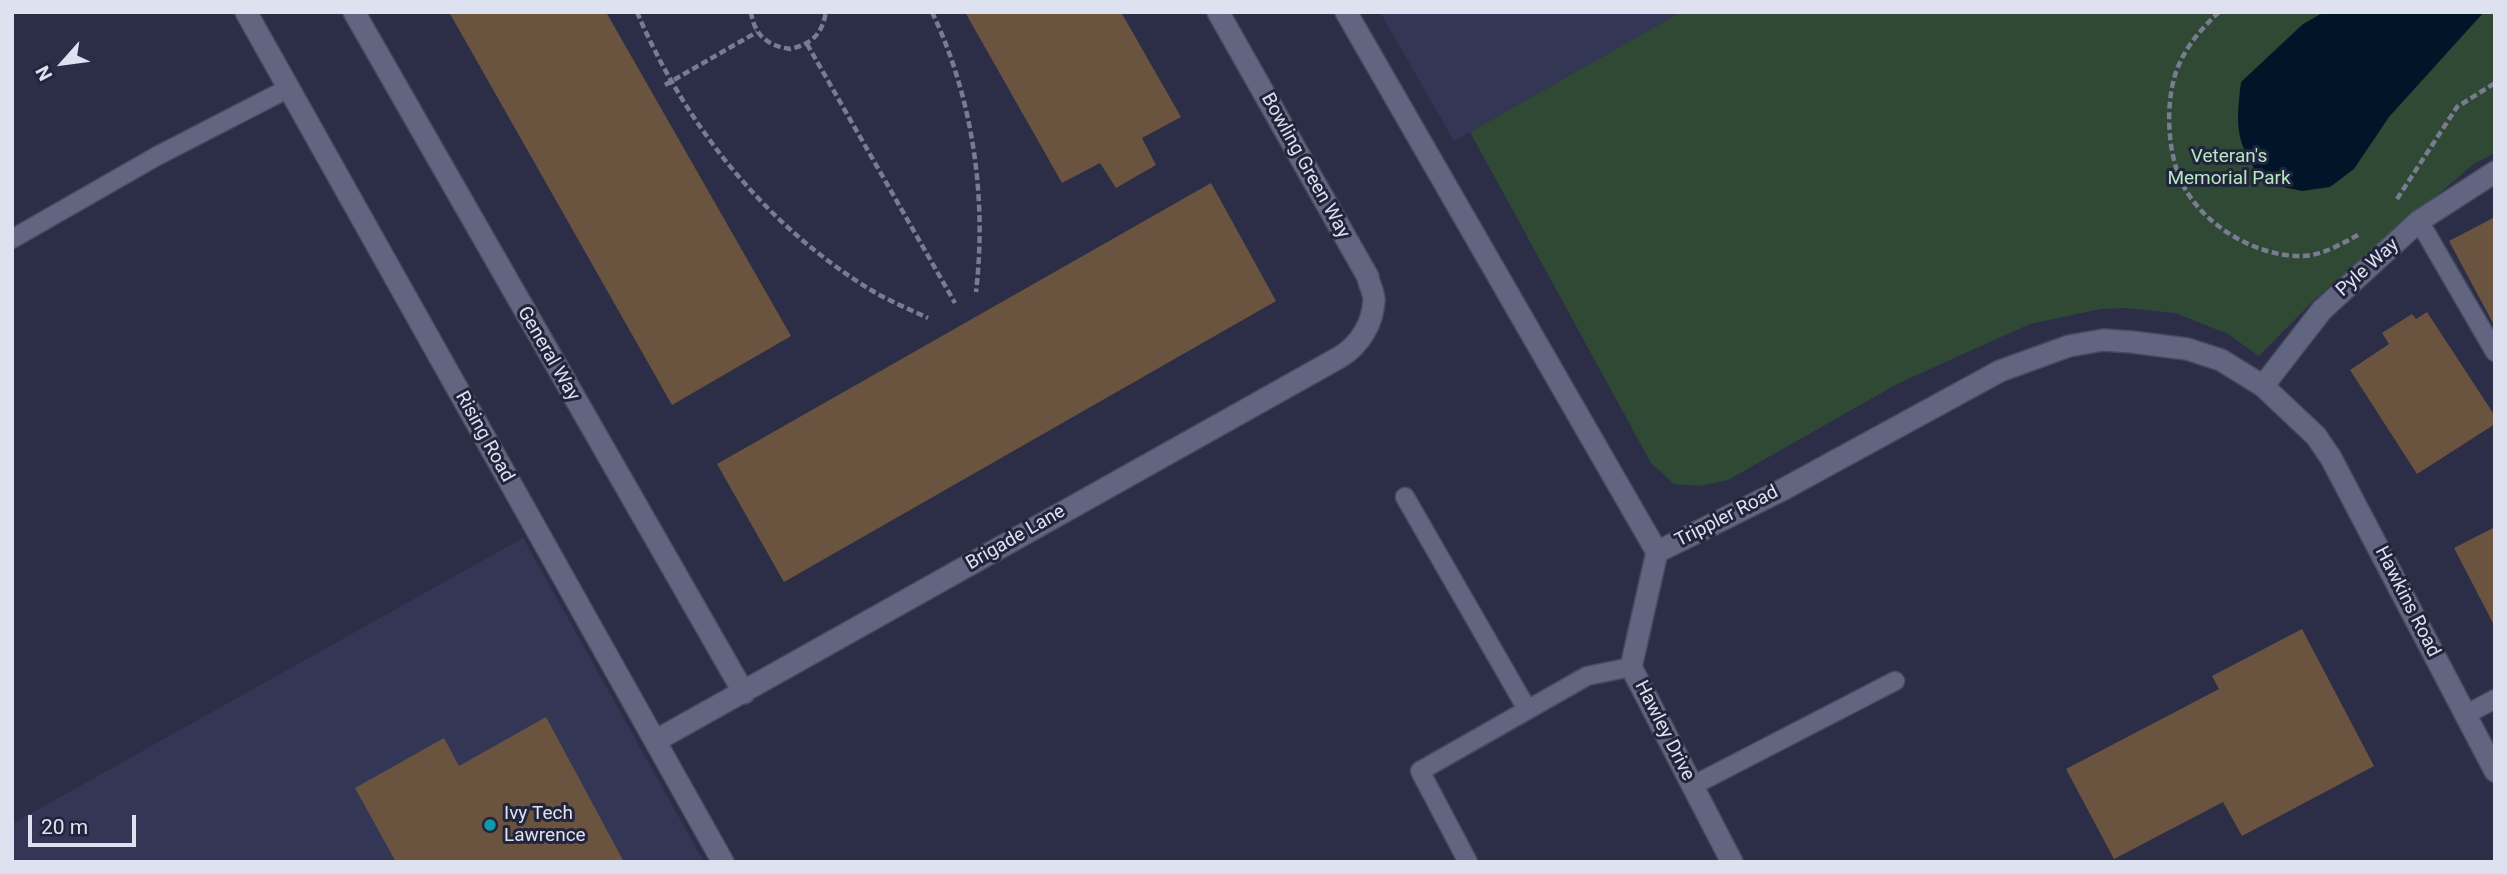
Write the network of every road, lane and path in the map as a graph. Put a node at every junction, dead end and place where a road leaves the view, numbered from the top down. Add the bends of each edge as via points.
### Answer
1 (246, 12) edge
2 (354, 12) edge
3 (637, 12) edge
4 (751, 12) edge
5 (826, 12) edge
6 (932, 12) edge
7 (1218, 12) edge
8 (1346, 12) edge
9 (2219, 12) edge
10 (757, 32) junction
11 (807, 44) junction
12 (672, 81) junction
13 (2495, 83) edge
14 (664, 85) dead end
15 (289, 88) junction
16 (2495, 172) edge
17 (2392, 207) dead end
18 (2419, 221) junction
19 (2362, 233) dead end
20 (12, 239) edge
21 (976, 292) dead end
22 (955, 303) dead end
23 (928, 318) dead end
24 (1368, 324) joint
25 (2495, 352) edge
26 (2263, 386) junction
27 (2316, 436) joint
28 (1405, 497) dead end
29 (1657, 552) junction
30 (1631, 667) junction
31 (1895, 681) dead end
32 (744, 693) junction
33 (2495, 699) edge
34 (1527, 709) junction
35 (2465, 715) junction
36 (655, 741) junction
37 (2495, 771) edge
38 (1692, 786) junction
39 (723, 862) edge
40 (1468, 862) edge
41 (1732, 862) edge

1 - 15 street, Rising Road
2 - 32 street, General Way
3 - 12 path
4 - 10 path
5 - 11 path via 821,30
6 - 21 path via 960,84 974,159 979,202
7 - 24 street, Bowling Green Way via 1368,277 1374,299
8 - 29 street, Trippler Road
9 - 19 path via 2194,36 2176,73 2169,117 2173,153 2184,187 2214,224 2271,251 2304,256
10 - 11 path via 778,48
10 - 12 path
11 - 22 path
12 - 14 path
12 - 23 path via 745,185 780,220 873,292
13 - 17 path via 2457,107
15 - 20 lane
15 - 36 street, Rising Road
16 - 18 street, Pyle Way
18 - 25 lane
18 - 26 street, Pyle Way via 2322,310
24 - 32 street, Brigade Lane via 1355,346 1340,357
26 - 27 street, Trippler Road
26 - 29 street, Trippler Road via 2221,360 2187,349 2103,340 2069,346 2000,371 1782,490
27 - 35 street, Hawkins Road via 2347,485
28 - 34 lane
29 - 30 street, Hawley Drive
30 - 34 lane via 1587,676
30 - 38 street, Hawley Drive
31 - 38 lane
32 - 36 street, Brigade Lane
33 - 35 lane
34 - 40 lane via 1420,771
35 - 37 street, Hawkins Road
36 - 39 street, Rising Road
38 - 41 street, Hawley Drive

